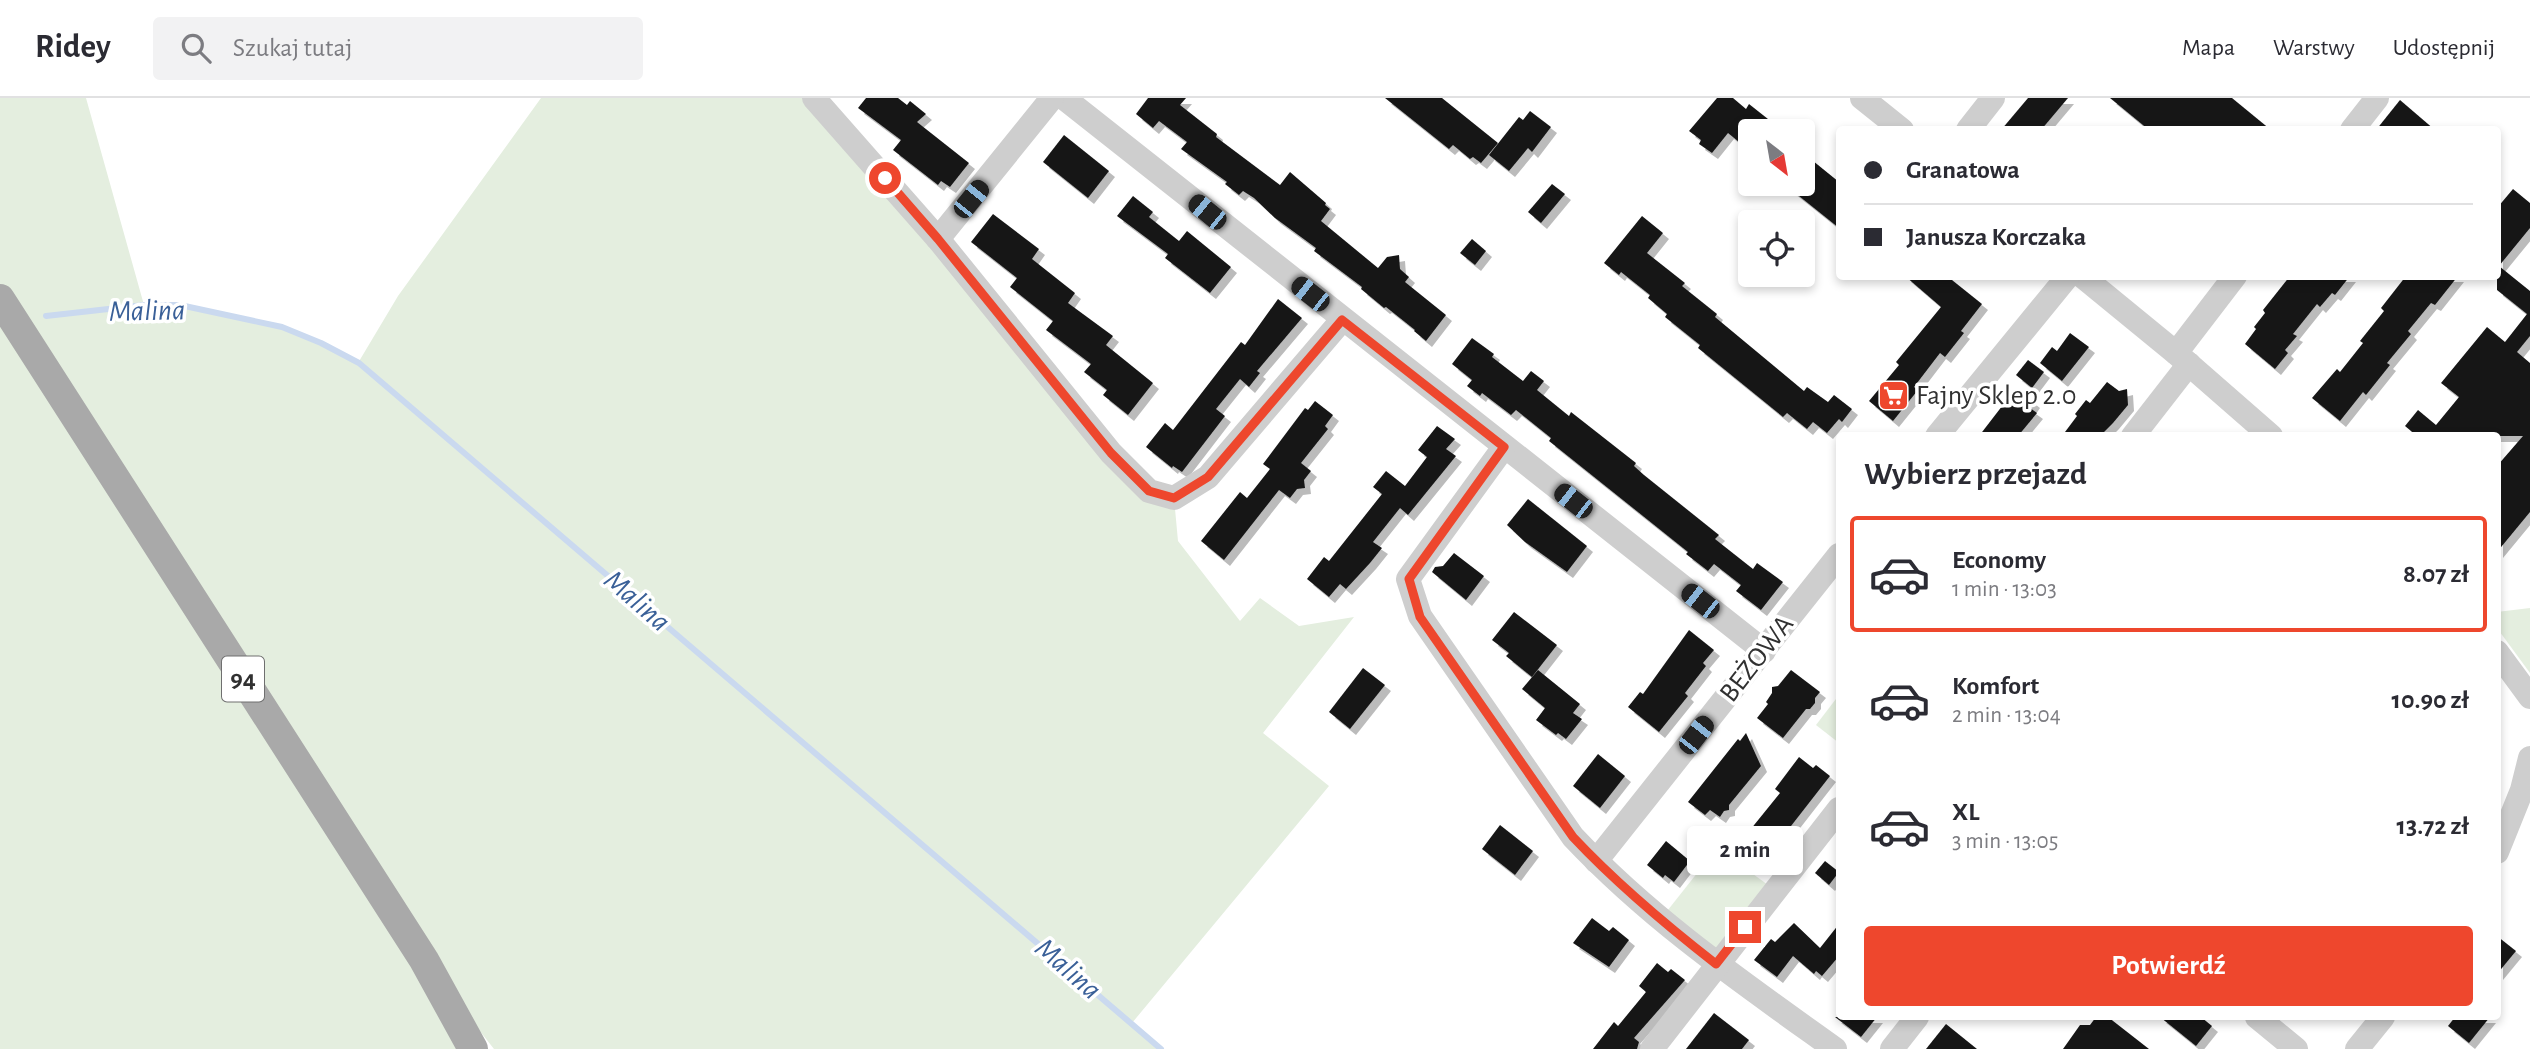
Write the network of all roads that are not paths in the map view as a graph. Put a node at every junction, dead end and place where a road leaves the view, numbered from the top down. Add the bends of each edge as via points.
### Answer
1 (814, 98) edge
2 (1052, 98) edge
3 (1064, 98) edge
4 (1862, 98) edge
5 (1993, 98) edge
6 (2377, 98) edge
7 (1897, 126) edge
8 (1971, 126) edge
9 (2355, 126) edge
10 (938, 239) junction
11 (2065, 280) edge
12 (2087, 280) edge
13 (2232, 280) edge
14 (0, 299) edge
15 (1342, 320) junction
16 (2183, 358) junction
17 (1940, 432) edge
18 (2136, 432) edge
19 (2267, 432) edge
20 (1504, 447) junction
21 (1836, 559) edge
22 (1764, 651) junction
23 (2501, 658) edge
24 (2530, 698) edge
25 (2530, 758) edge
26 (1836, 813) edge
27 (2501, 842) edge
28 (1596, 861) junction
29 (424, 960) junction
30 (1716, 964) junction
31 (1915, 1020) edge
32 (2261, 1020) edge
33 (2381, 1020) edge
34 (473, 1049) edge
35 (494, 1049) edge
36 (1652, 1049) edge
37 (1835, 1049) edge
38 (1892, 1049) edge
39 (2296, 1049) edge
40 (2357, 1049) edge

1 - 10 street
2 - 10 street
3 - 15 street
4 - 7 street
5 - 8 street
6 - 9 street
10 - 15 street via 1111,453 1149,491 1174,498 1208,477
11 - 17 street
12 - 16 street
13 - 16 street
14 - 29 main road, 94
15 - 20 street
16 - 18 street
16 - 19 street
20 - 22 street
20 - 28 street via 1409,579 1420,617 1573,837
21 - 22 street, BEŻOWA
22 - 28 street, BEŻOWA
23 - 24 street
25 - 27 street
26 - 30 street
28 - 30 street
29 - 34 main road, 94
29 - 35 main road, 94
30 - 36 street
30 - 37 street
31 - 38 street
32 - 39 street
33 - 40 street

